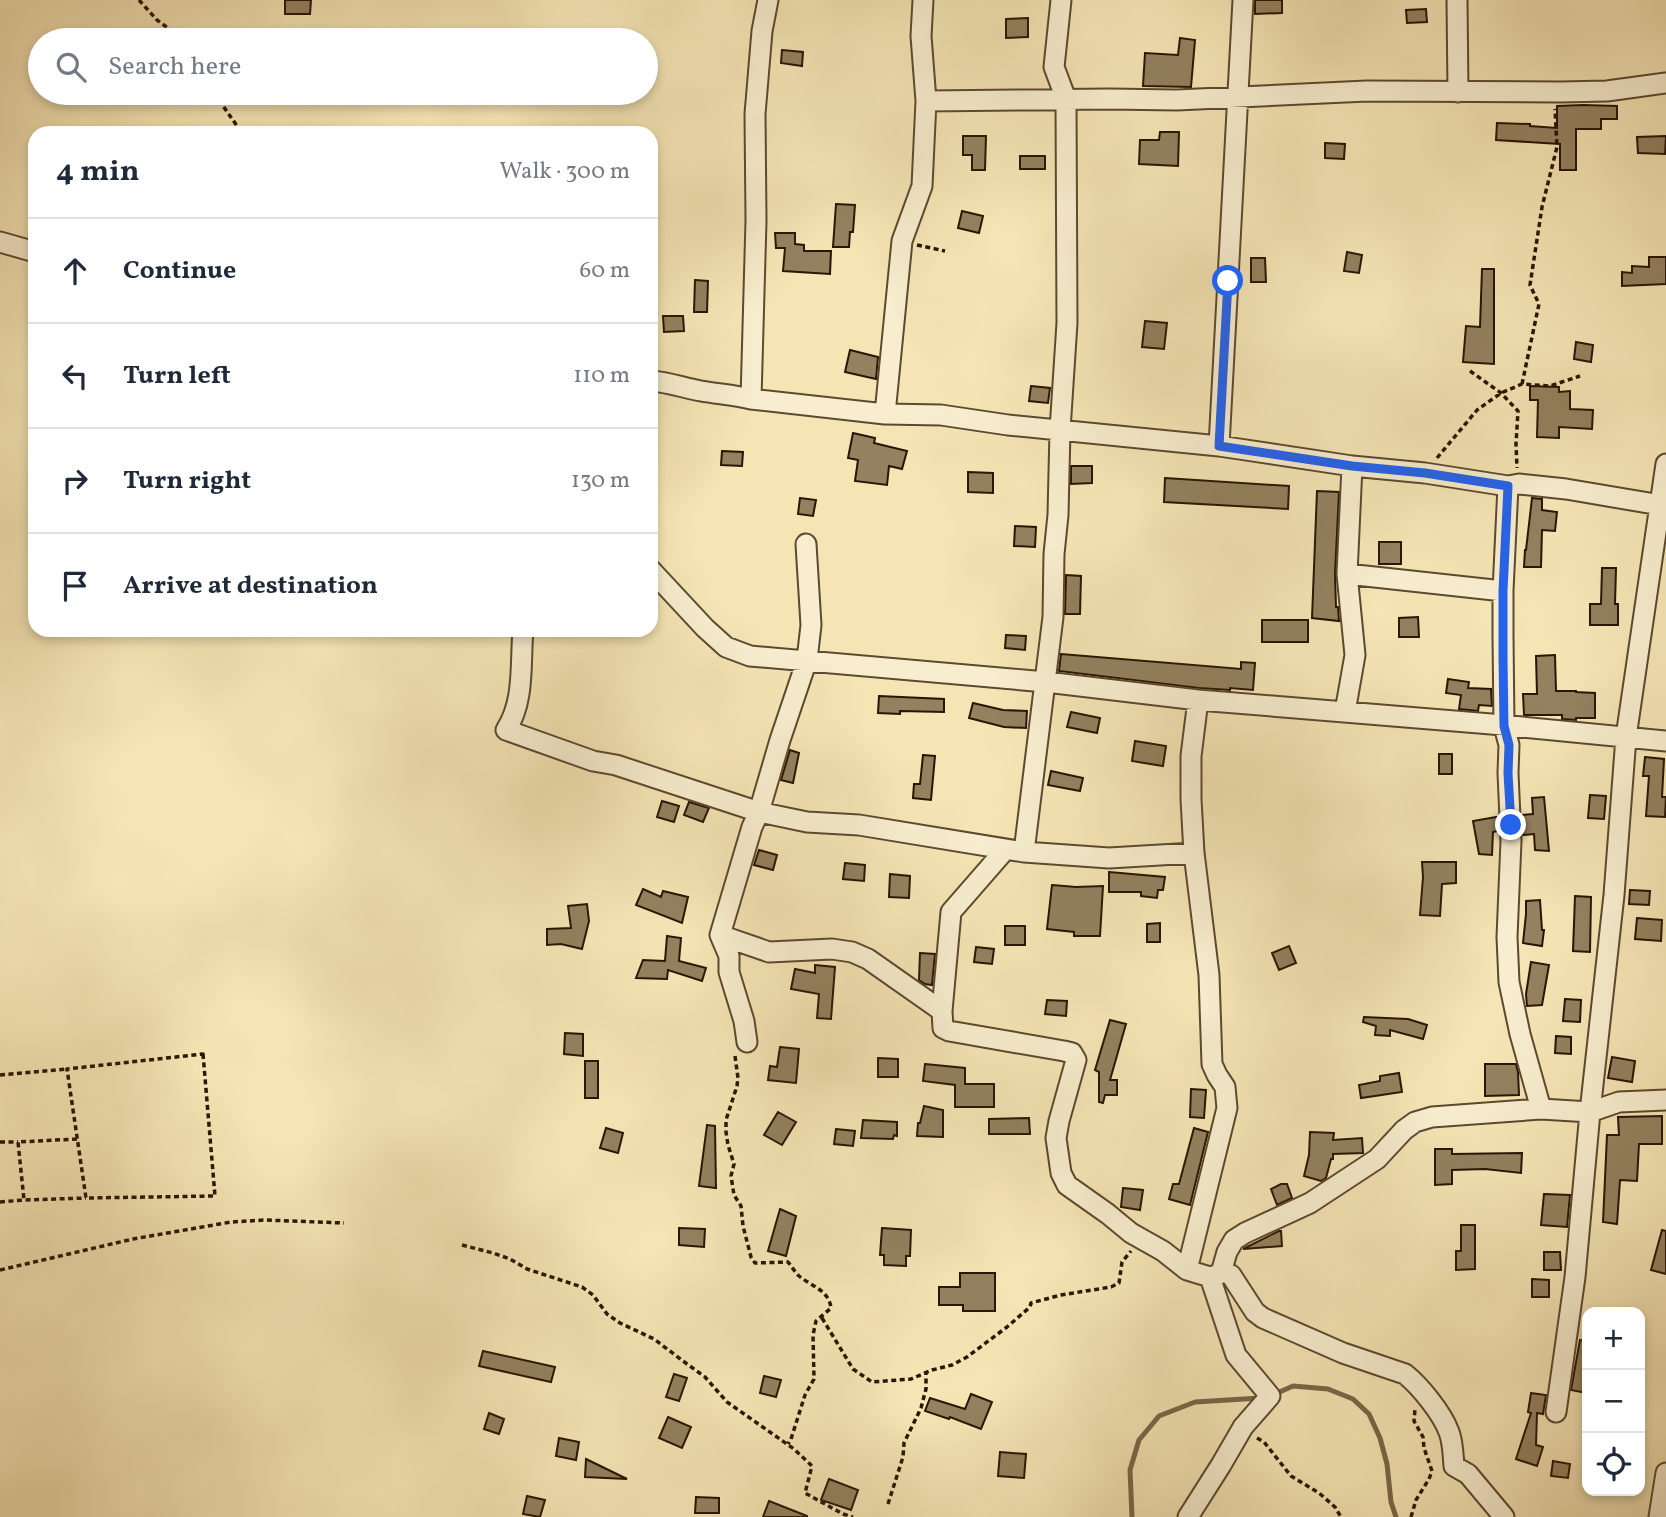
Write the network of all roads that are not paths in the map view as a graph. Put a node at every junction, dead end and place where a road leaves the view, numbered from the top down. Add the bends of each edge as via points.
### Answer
1 (768, 0) edge
2 (923, 0) edge
3 (1061, 0) edge
4 (1243, 0) edge
5 (1457, 0) edge
6 (1666, 83) edge
7 (1458, 92) junction
8 (1238, 98) junction
9 (1066, 99) junction
10 (926, 101) junction
11 (0, 242) edge
12 (28, 250) edge
13 (658, 382) edge
14 (751, 399) junction
15 (885, 414) junction
16 (1060, 430) junction
17 (1219, 446) junction
18 (1666, 464) edge
19 (1352, 466) junction
20 (1514, 485) junction
21 (1663, 505) edge
22 (806, 544) dead end
23 (1347, 574) junction
24 (658, 578) edge
25 (1503, 591) junction
26 (523, 637) edge
27 (807, 660) junction
28 (1046, 681) junction
29 (1198, 700) junction
30 (1345, 712) junction
31 (1504, 726) junction
32 (1626, 737) junction
33 (1666, 741) edge
34 (759, 812) junction
35 (1014, 851) junction
36 (1194, 853) junction
37 (720, 934) junction
38 (943, 1011) junction
39 (747, 1042) road end
40 (1666, 1100) edge
41 (1541, 1109) junction
42 (1590, 1112) junction
43 (1187, 1270) junction
44 (1216, 1275) junction
45 (1556, 1412) dead end
46 (1666, 1473) edge
47 (1188, 1517) edge
48 (1504, 1517) edge
49 (1659, 1517) edge

1 - 14 street via 755,114
2 - 10 street
3 - 9 street via 1054,67
4 - 8 street
5 - 7 street
6 - 7 street via 1606,91
7 - 8 street
8 - 9 street
8 - 17 street
9 - 10 street
9 - 16 street via 1067,323
10 - 15 street via 922,186 902,241
11 - 12 street
13 - 14 street
14 - 15 street
15 - 16 street via 941,415
16 - 17 street
16 - 28 street
17 - 19 street
18 - 21 street
19 - 20 street
19 - 23 street
20 - 21 street
20 - 25 street
21 - 32 street
22 - 27 street via 811,625
23 - 25 street
23 - 30 street via 1355,655
24 - 27 street via 726,647 750,656
25 - 31 street
26 - 34 street via 520,687 514,717 506,730
27 - 28 street
27 - 34 street
28 - 29 street
28 - 35 street
29 - 30 street
29 - 36 street via 1191,756
30 - 31 street
31 - 32 street
31 - 41 street via 1509,745 1511,841 1509,982
32 - 33 street
32 - 42 street
34 - 35 street
34 - 37 street
35 - 36 street via 1109,858
35 - 38 street via 951,912
36 - 43 street via 1209,975 1212,1064 1225,1087 1227,1108
37 - 38 street via 769,951 852,952
37 - 39 street
38 - 43 street via 943,1028 949,1031 1072,1054 1076,1060 1056,1138 1067,1185
40 - 42 street via 1619,1102
41 - 42 street
41 - 44 street via 1415,1122 1361,1171 1310,1203 1234,1240
42 - 45 street via 1575,1277
43 - 44 street
44 - 47 street via 1236,1354 1270,1396 1242,1427
44 - 48 street via 1231,1275 1263,1318 1405,1374 1425,1394 1449,1432 1454,1465 1468,1474
46 - 49 street

